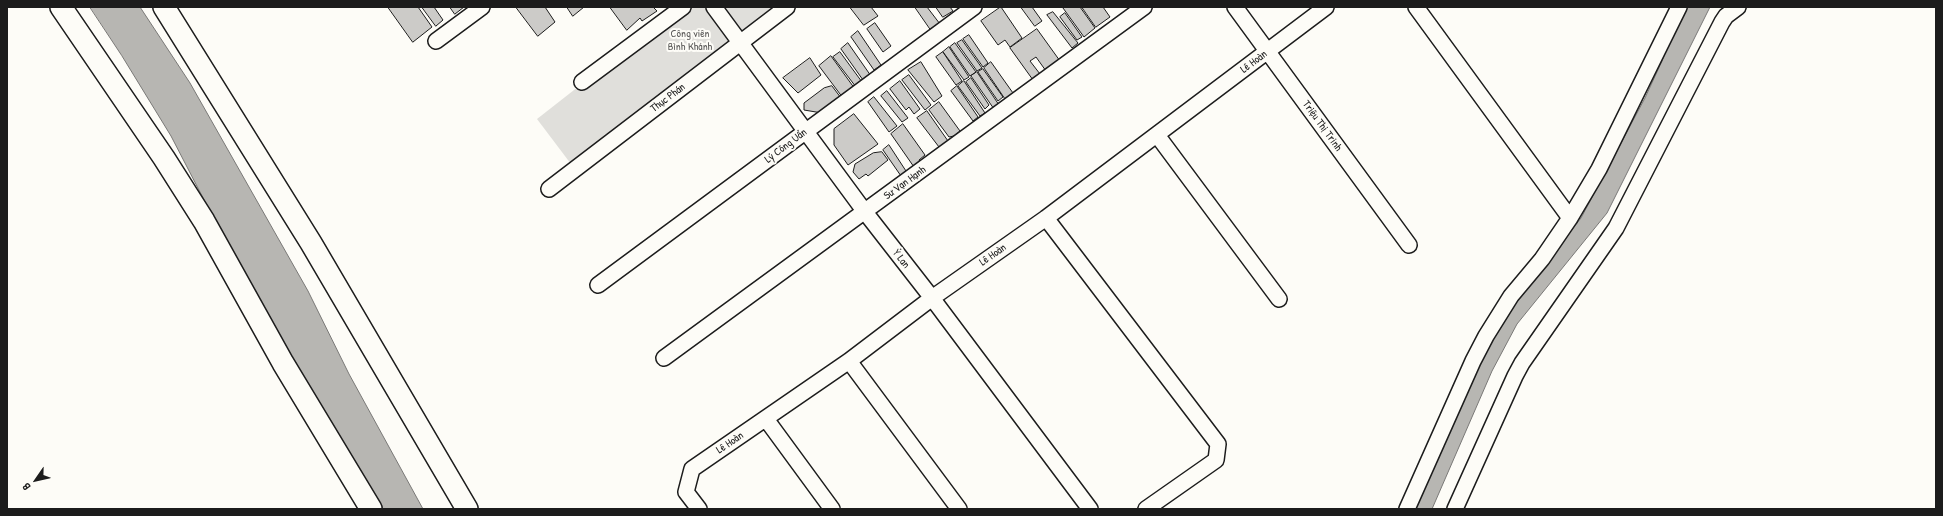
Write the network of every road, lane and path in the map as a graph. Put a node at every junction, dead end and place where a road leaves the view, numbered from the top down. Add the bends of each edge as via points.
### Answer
1 (61, 7) edge
2 (164, 7) edge
3 (482, 7) edge
4 (683, 7) edge
5 (714, 7) edge
6 (787, 7) edge
7 (974, 7) edge
8 (1144, 7) edge
9 (1235, 7) edge
10 (1326, 7) edge
11 (1416, 7) edge
12 (1679, 7) edge
13 (1738, 7) edge
14 (436, 41) dead end
15 (739, 44) junction
16 (1268, 51) junction
17 (582, 82) dead end
18 (805, 131) junction
19 (1157, 135) junction
20 (549, 189) dead end
21 (865, 212) junction
22 (1046, 218) junction
23 (1570, 218) junction
24 (1409, 245) dead end
25 (598, 285) dead end
26 (932, 298) junction
27 (1279, 299) dead end
28 (664, 358) dead end
29 (849, 361) junction
30 (766, 419) junction
31 (371, 509) edge
32 (467, 509) edge
33 (699, 509) edge
34 (832, 509) edge
35 (959, 509) edge
36 (1090, 509) edge
37 (1146, 509) edge
38 (1407, 509) edge
39 (1455, 509) edge

1 - 31 street via 200,215 283,364
2 - 32 street via 311,243
3 - 14 street
4 - 17 street
5 - 15 street, Ỷ Lan
6 - 15 street, Thục Phán
7 - 18 street, Lý Công Uẩn
8 - 21 street, Sư Vạn Hạnh
9 - 16 street, Triệu Thị Trinh
10 - 16 street, Lê Hoàn
11 - 23 street
12 - 23 street via 1599,168
13 - 39 street via 1722,22 1616,228 1522,363
15 - 18 street, Ỷ Lan
15 - 20 street, Thục Phán
16 - 19 street, Lê Hoàn
16 - 24 street, Triệu Thị Trinh
18 - 21 street, Ỷ Lan
18 - 25 street, Lý Công Uẩn
19 - 22 street, Lê Hoàn
19 - 27 street
21 - 26 street, Ỷ Lan
21 - 28 street, Sư Vạn Hạnh
22 - 26 street, Lê Hoàn
22 - 37 street via 1218,444 1216,460
23 - 38 street via 1542,259 1511,296 1486,336
26 - 29 street, Lê Hoàn
26 - 36 street, Ỷ Lan
29 - 30 street, Lê Hoàn
29 - 35 street
30 - 33 street, Lê Hoàn via 692,469 686,492
30 - 34 street

